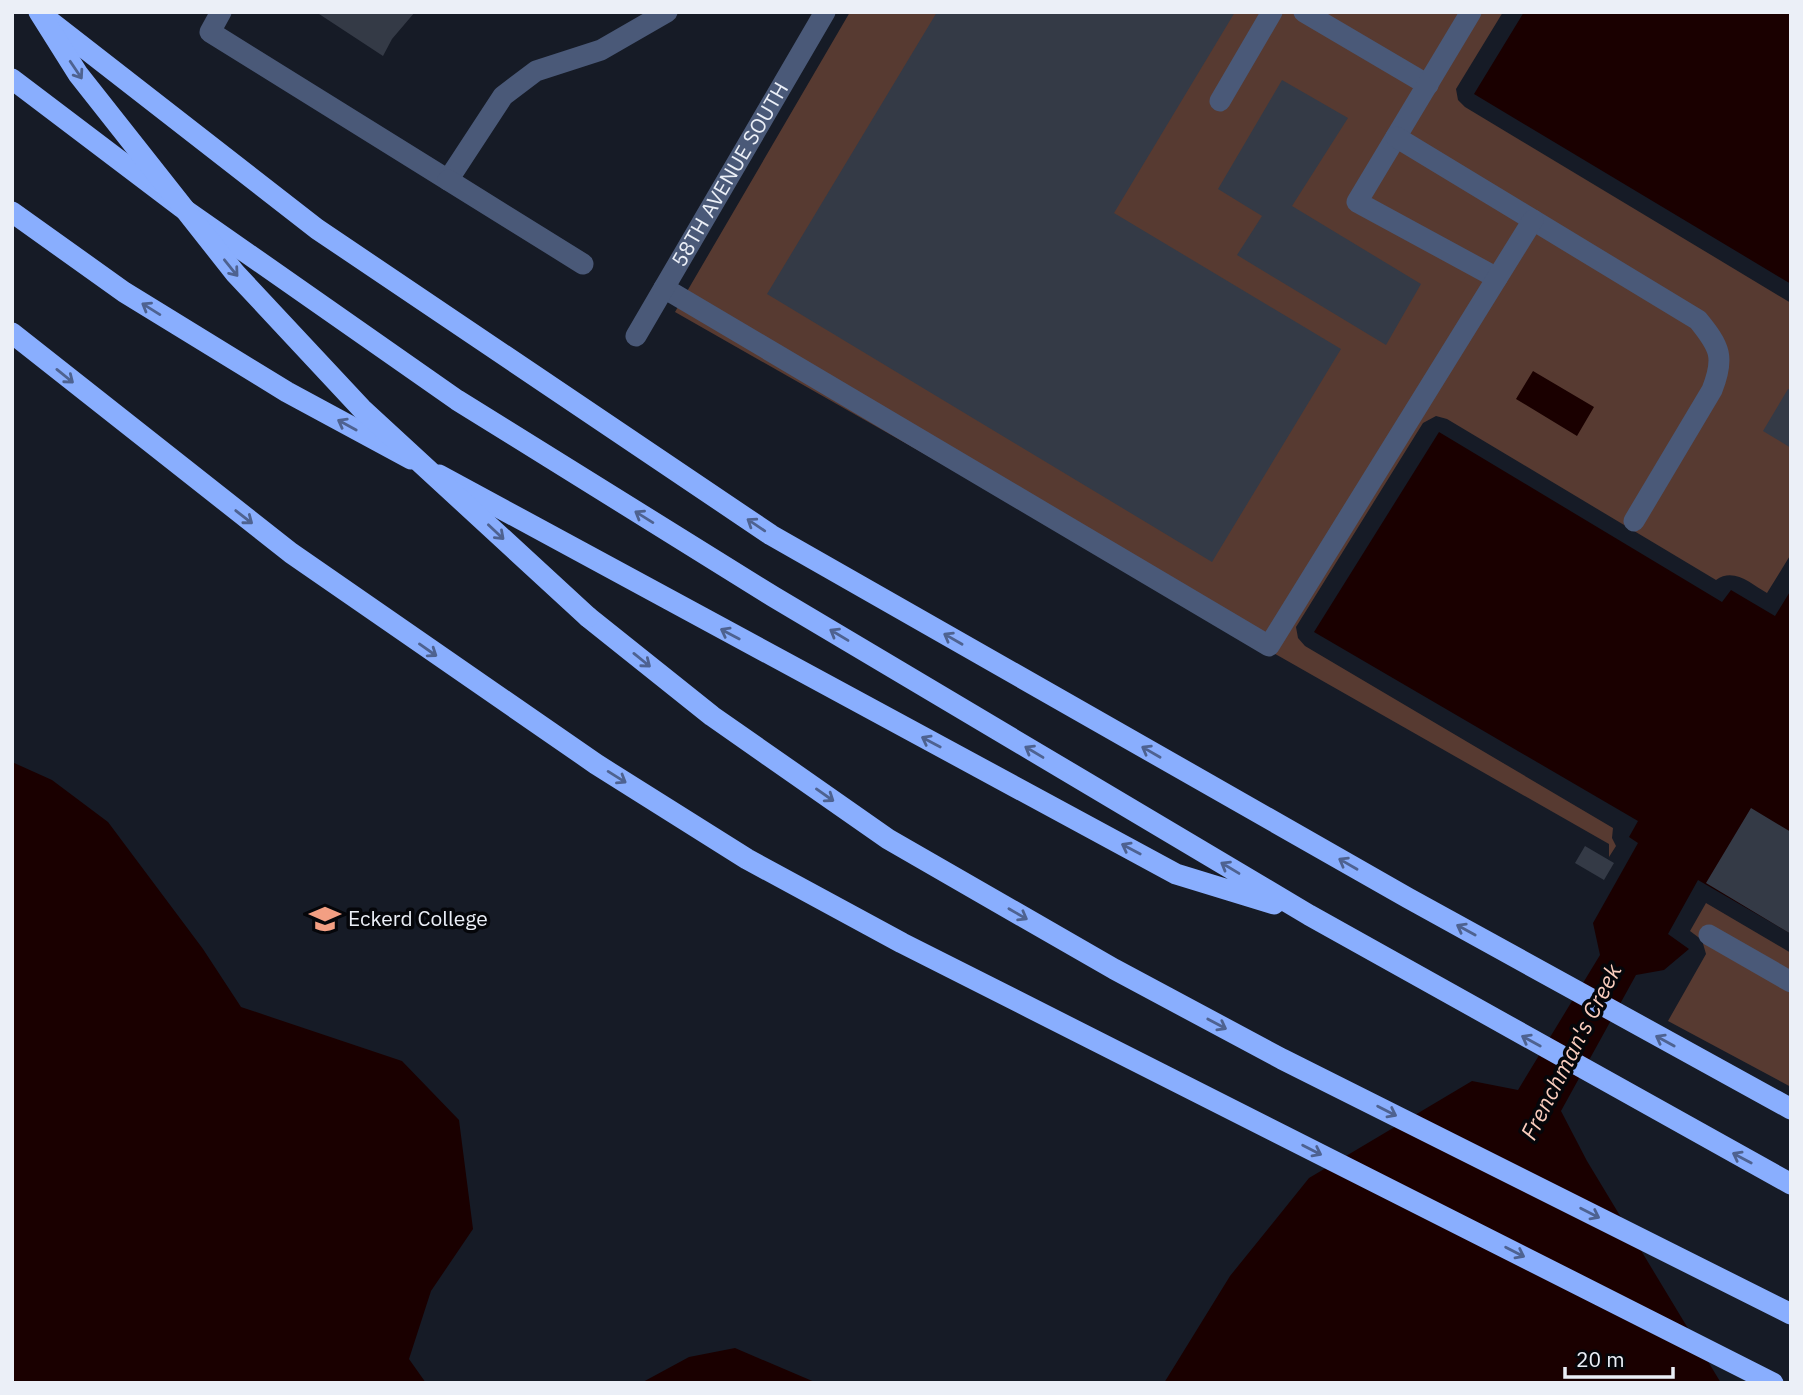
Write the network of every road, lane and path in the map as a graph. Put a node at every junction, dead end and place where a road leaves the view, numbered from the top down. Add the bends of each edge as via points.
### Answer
1 (38, 12) edge
2 (221, 12) edge
3 (667, 12) edge
4 (825, 12) edge
5 (1272, 12) edge
6 (1471, 12) edge
7 (1313, 14) edge
8 (12, 79) edge
9 (1427, 85) junction
10 (1220, 101) dead end
11 (1396, 137) junction
12 (447, 180) junction
13 (12, 212) edge
14 (1533, 220) junction
15 (583, 264) dead end
16 (1497, 278) junction
17 (664, 288) junction
18 (12, 333) edge
19 (636, 336) dead end
20 (1634, 521) dead end
21 (1310, 915) junction
22 (1709, 935) dead end
23 (1791, 982) edge
24 (1791, 1109) edge
25 (1791, 1184) edge
26 (1791, 1314) edge
27 (1773, 1383) edge

24 -> 1 highway via 1408,898 771,535 317,229
1 -> 26 highway, bridge via 78,74 235,273 362,409 589,617 712,716 888,839 1114,969 1282,1059
2 - 12 street via 210,32
3 - 12 street via 601,50 536,71 503,96
4 - 17 street, 58TH AVENUE SOUTH
5 - 10 street
6 - 9 street
7 - 9 street
21 -> 8 highway via 774,597 457,400 181,207
9 - 11 street
11 - 14 street
11 - 16 street via 1357,202
12 - 15 street
21 -> 13 highway via 1176,874 691,613 287,392 124,292
14 - 16 street
14 - 20 street via 1698,320 1719,350 1720,369 1712,390
16 - 17 street via 1269,646
17 - 19 street, 58TH AVENUE SOUTH
18 -> 27 highway via 291,553 596,764 747,859 878,930
25 -> 21 highway
22 - 23 street

